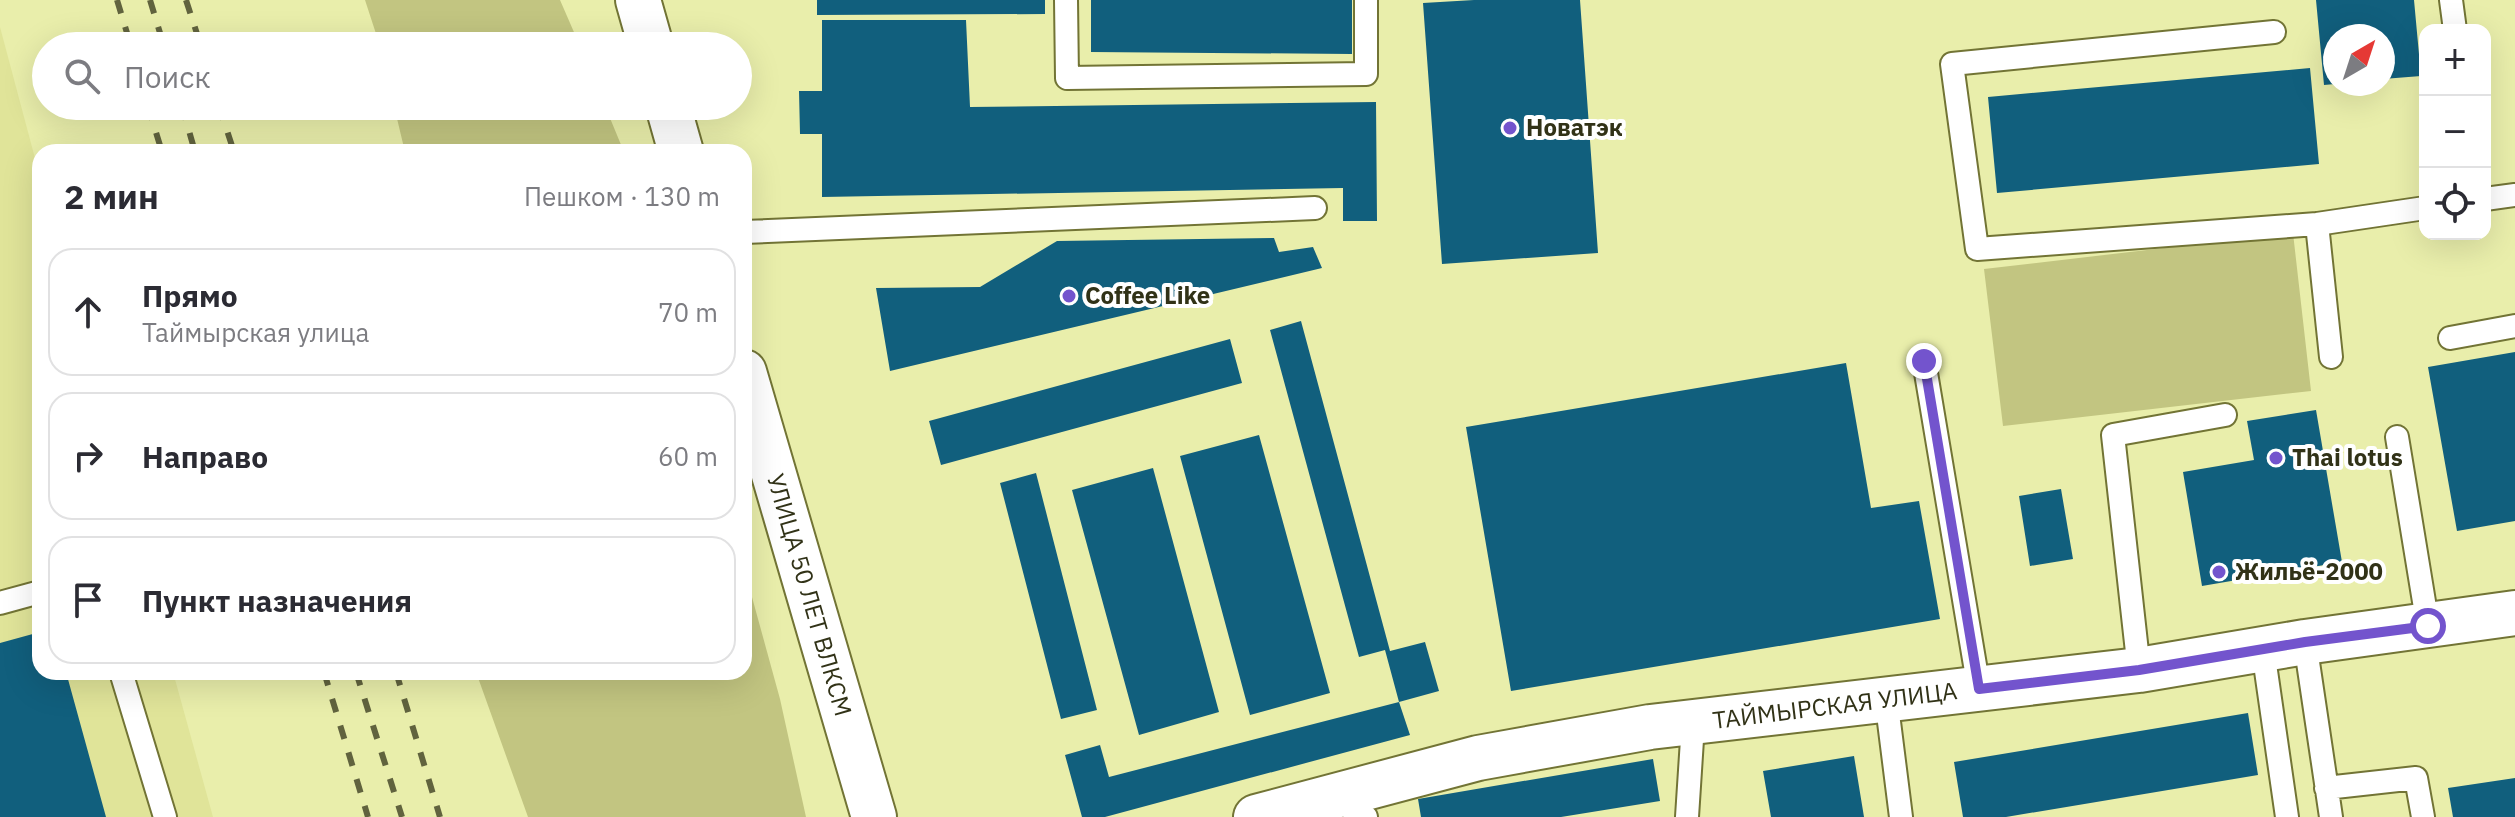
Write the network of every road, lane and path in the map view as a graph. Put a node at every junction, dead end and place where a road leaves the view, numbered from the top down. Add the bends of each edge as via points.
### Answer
1 (638, 0) edge
2 (1066, 0) edge
3 (1366, 0) edge
4 (2451, 0) edge
5 (2454, 24) edge
6 (647, 32) edge
7 (2274, 32) dead end
8 (672, 120) edge
9 (679, 144) edge
10 (2515, 195) edge
11 (2491, 198) edge
12 (1315, 208) dead end
13 (2419, 209) edge
14 (2317, 224) junction
15 (752, 232) edge
16 (2515, 326) edge
17 (2450, 338) dead end
18 (2331, 357) dead end
19 (1924, 361) dead end
20 (752, 399) edge
21 (2225, 415) dead end
22 (2397, 437) dead end
23 (32, 594) edge
24 (0, 603) edge
25 (2515, 613) edge
26 (2428, 626) junction
27 (2305, 642) junction
28 (2263, 650) junction
29 (2139, 670) junction
30 (123, 680) edge
31 (1979, 689) junction
32 (1886, 698) junction
33 (1693, 724) junction
34 (2326, 788) junction
35 (1348, 807) edge
36 (165, 817) edge
37 (874, 817) edge
38 (1256, 817) edge
39 (1685, 817) edge
40 (1901, 817) edge
41 (2287, 817) edge
42 (2331, 817) edge
43 (2423, 817) edge

1 - 6 street
2 - 3 lane via 1067,78 1366,74
4 - 5 lane
7 - 14 lane via 1952,64 1977,249
8 - 9 street
10 - 11 lane
12 - 15 lane
13 - 14 lane
14 - 18 lane
16 - 17 lane
19 - 31 lane
20 - 37 street, УЛИЦА 50 ЛЕТ ВЛКСМ
21 - 29 lane via 2113,435
22 - 26 lane
23 - 24 lane
25 - 26 street, ТАЙМЫРСКАЯ УЛИЦА
26 - 27 street, ТАЙМЫРСКАЯ УЛИЦА
27 - 28 street, ТАЙМЫРСКАЯ УЛИЦА
27 - 34 lane
28 - 29 street, ТАЙМЫРСКАЯ УЛИЦА
28 - 41 lane
29 - 31 street, ТАЙМЫРСКАЯ УЛИЦА
30 - 36 lane
31 - 32 street, ТАЙМЫРСКАЯ УЛИЦА
32 - 33 street, ТАЙМЫРСКАЯ УЛИЦА
32 - 40 lane
33 - 35 street, ТАЙМЫРСКАЯ УЛИЦА via 1478,758
33 - 39 lane
34 - 42 lane
34 - 43 lane via 2416,778
35 - 38 street, ТАЙМЫРСКАЯ УЛИЦА

